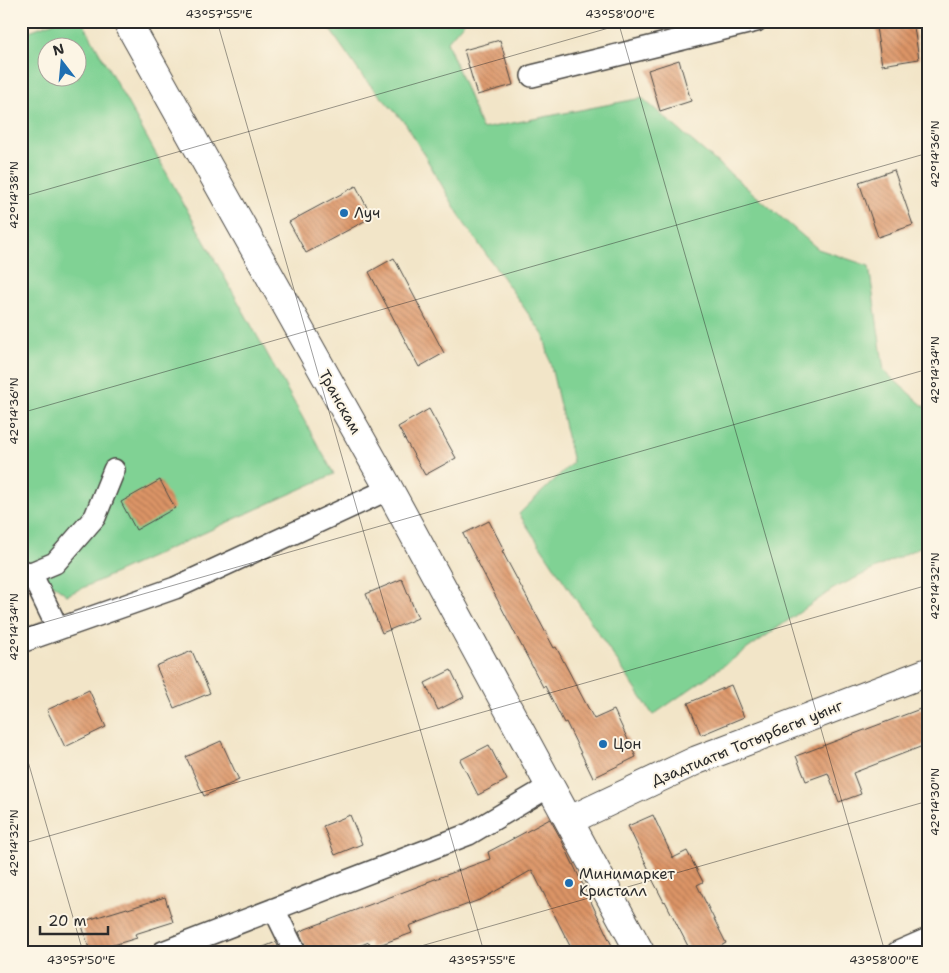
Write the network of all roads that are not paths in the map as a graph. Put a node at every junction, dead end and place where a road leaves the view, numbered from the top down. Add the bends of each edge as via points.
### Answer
1 (127, 21) edge
2 (756, 21) edge
3 (532, 76) dead end
4 (114, 470) dead end
5 (389, 489) junction
6 (26, 572) edge
7 (58, 629) junction
8 (21, 642) edge
9 (928, 672) edge
10 (550, 786) junction
11 (570, 820) junction
12 (274, 909) junction
13 (928, 939) edge
14 (163, 952) edge
15 (295, 952) edge
16 (640, 952) edge
17 (898, 952) edge

1 - 5 main road, Транскам
2 - 3 street
4 - 6 street via 95,517 55,564
5 - 7 street via 175,588
5 - 10 main road, Транскам
6 - 7 street
7 - 8 street
9 - 11 main road, Дзадтиаты Тотырбегы уынг via 697,760
10 - 11 main road, Транскам
10 - 12 street via 468,834
11 - 16 main road, Транскам
12 - 14 street
12 - 15 street
13 - 17 street

